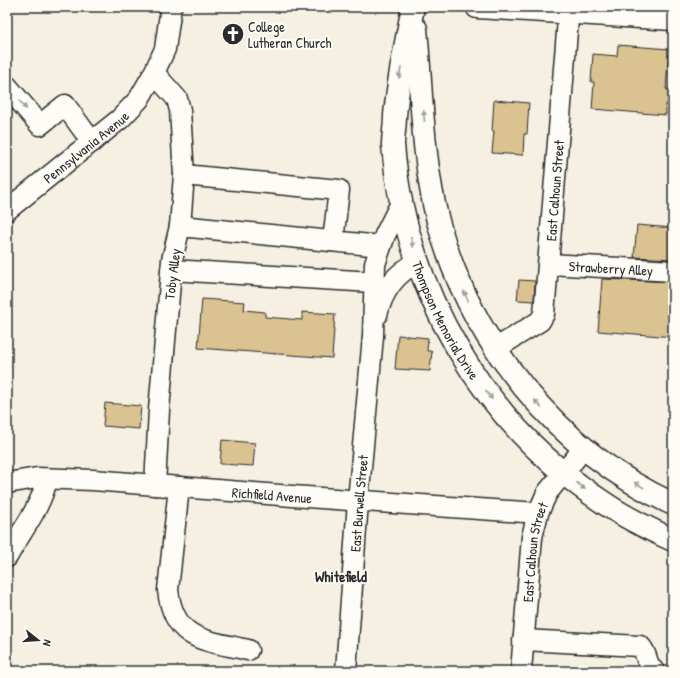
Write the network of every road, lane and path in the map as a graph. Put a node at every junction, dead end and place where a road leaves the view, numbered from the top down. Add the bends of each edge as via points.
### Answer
1 (171, 7) edge
2 (413, 7) edge
3 (477, 7) edge
4 (569, 10) edge
5 (673, 20) edge
6 (154, 73) junction
7 (7, 86) edge
8 (92, 142) junction
9 (184, 175) junction
10 (401, 204) junction
11 (7, 210) edge
12 (180, 226) junction
13 (333, 241) junction
14 (381, 246) junction
15 (418, 263) junction
16 (548, 264) junction
17 (171, 270) junction
18 (673, 271) edge
19 (373, 282) junction
20 (373, 336) junction
21 (495, 349) junction
22 (584, 448) junction
23 (563, 472) junction
24 (47, 479) junction
25 (7, 483) edge
26 (155, 484) junction
27 (179, 487) junction
28 (358, 501) junction
29 (673, 504) edge
30 (538, 513) junction
31 (673, 540) edge
32 (7, 557) edge
33 (523, 640) junction
34 (248, 650) dead end
35 (346, 671) edge
36 (521, 671) edge
37 (654, 671) edge

1 - 6 street, Pennsylvania Avenue via 165,49
2 -> 10 main road, Thompson Memorial Drive via 397,87 393,144
21 -> 2 main road, Thompson Memorial Drive via 470,305 452,264 438,221 427,154
3 - 4 main road
4 - 5 main road
4 - 16 street, East Calhoun Street
6 - 8 street, Pennsylvania Avenue via 138,99 120,119
6 - 9 street, Toby Alley via 177,99
7 -> 8 street via 40,125 65,105
8 - 11 street, Pennsylvania Avenue
9 - 12 street, Toby Alley
9 - 13 street via 339,190
10 - 14 street, East Burwell Street
10 -> 15 main road, Thompson Memorial Drive
12 - 13 street
12 - 17 street, Toby Alley
13 - 14 street
14 - 19 street, East Burwell Street
15 - 20 street, East Burwell Street via 397,275 388,288 378,312
15 -> 23 main road, Thompson Memorial Drive via 433,302 453,342 478,380 503,414 537,450
16 - 18 street, Strawberry Alley
16 - 21 street, East Calhoun Street via 544,314 540,321
17 - 19 street
17 - 26 street, Toby Alley
19 - 20 street, East Burwell Street
20 - 28 street, East Burwell Street
22 -> 21 main road, Thompson Memorial Drive via 546,413
22 - 23 street, East Calhoun Street
29 -> 22 main road, Thompson Memorial Drive via 630,481
23 - 30 street, East Calhoun Street via 547,493
23 -> 31 main road, Thompson Memorial Drive via 604,503
24 - 25 street, Richfield Avenue
24 - 26 street, Richfield Avenue
24 - 32 street via 44,494 37,508 18,535
26 - 27 street, Richfield Avenue
27 - 28 street, Richfield Avenue
27 - 34 street via 168,590 174,617 184,630 197,637
28 - 30 street, Richfield Avenue
28 - 35 street, East Burwell Street
30 - 33 street, East Calhoun Street via 532,537
33 - 36 street, East Calhoun Street
33 - 37 street via 640,646 644,650 649,667

